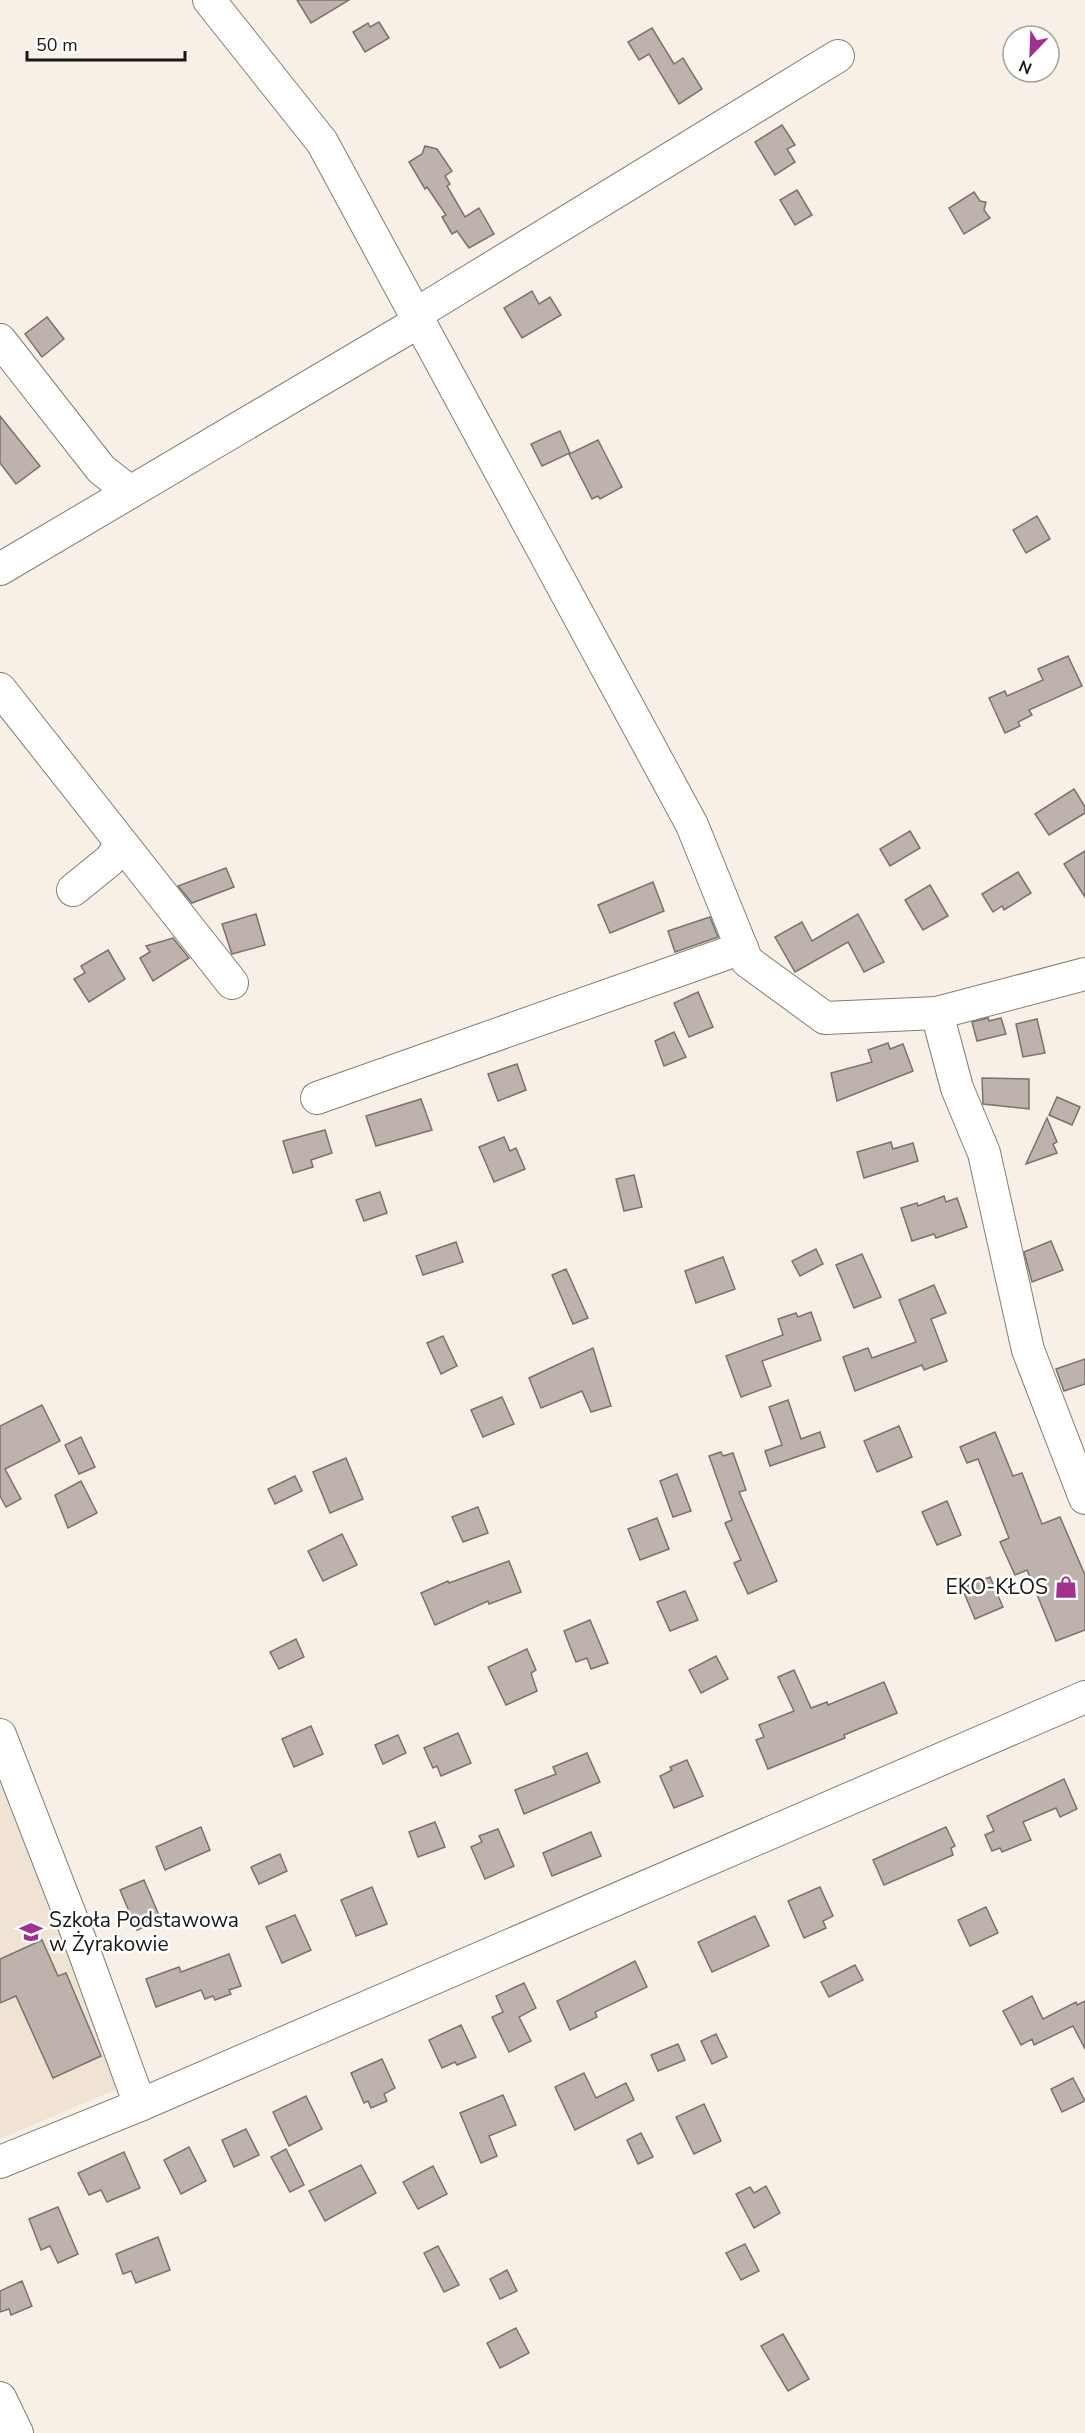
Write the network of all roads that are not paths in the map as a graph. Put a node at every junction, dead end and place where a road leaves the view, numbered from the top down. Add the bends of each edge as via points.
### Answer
1 (209, 0) edge
2 (837, 56) dead end
3 (418, 317) junction
4 (0, 340) edge
5 (130, 492) junction
6 (0, 569) edge
7 (0, 689) edge
8 (121, 844) junction
9 (73, 890) dead end
10 (742, 948) junction
11 (1085, 974) edge
12 (232, 983) dead end
13 (937, 1013) junction
14 (317, 1098) dead end
15 (1085, 1498) edge
16 (1085, 1697) edge
17 (0, 1735) edge
18 (140, 2105) junction
19 (0, 2162) edge
20 (0, 2398) edge
21 (17, 2433) edge

1 - 3 street via 322,142
2 - 3 street
3 - 5 street
3 - 10 street via 692,825
4 - 5 street via 100,470
5 - 6 street
7 - 8 street
8 - 9 street via 110,860
8 - 12 street
10 - 13 street via 747,961 825,1018
10 - 14 street
11 - 13 street
13 - 15 street via 954,1080 986,1162 1028,1350
16 - 18 street
17 - 18 street
18 - 19 street
20 - 21 street

